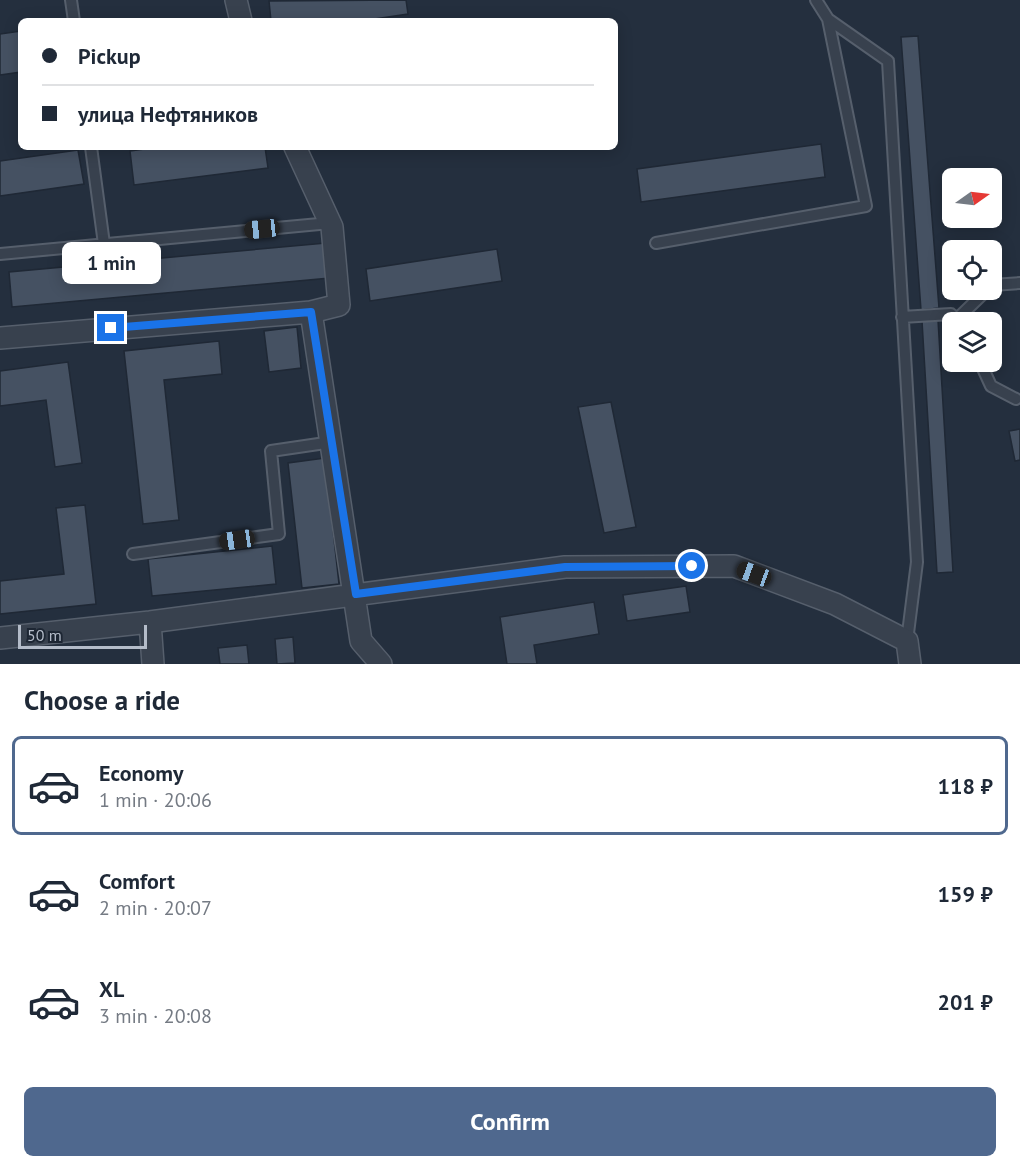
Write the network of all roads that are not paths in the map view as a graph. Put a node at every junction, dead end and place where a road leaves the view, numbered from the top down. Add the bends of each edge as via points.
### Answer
1 (71, 0) edge
2 (236, 0) edge
3 (816, 0) edge
4 (74, 18) edge
5 (240, 18) edge
6 (828, 19) junction
7 (91, 150) edge
8 (296, 150) edge
9 (330, 223) junction
10 (656, 243) dead end
11 (104, 244) junction
12 (0, 254) edge
13 (1020, 282) edge
14 (1002, 284) edge
15 (977, 300) edge
16 (311, 312) junction
17 (966, 312) edge
18 (942, 315) edge
19 (903, 317) junction
20 (0, 338) edge
21 (985, 372) edge
22 (1016, 399) dead end
23 (332, 442) junction
24 (133, 554) dead end
25 (356, 594) junction
26 (150, 622) junction
27 (0, 638) edge
28 (907, 641) junction
29 (153, 664) edge
30 (381, 664) edge
31 (910, 664) edge

1 - 4 lane
2 - 5 street
3 - 6 lane
6 - 10 lane via 866,206
6 - 19 lane via 888,61
7 - 11 lane
8 - 9 street
9 - 11 lane
9 - 16 street via 339,305
11 - 12 lane
13 - 14 lane
15 - 17 lane
16 - 20 street
16 - 23 street
18 - 19 lane
19 - 28 lane via 917,562
21 - 22 lane via 991,386
23 - 24 lane via 271,451 279,534
23 - 25 street
25 - 26 street
25 - 28 street via 565,567 734,566 835,604
25 - 30 street via 361,641
26 - 27 street
26 - 29 street
28 - 31 street

